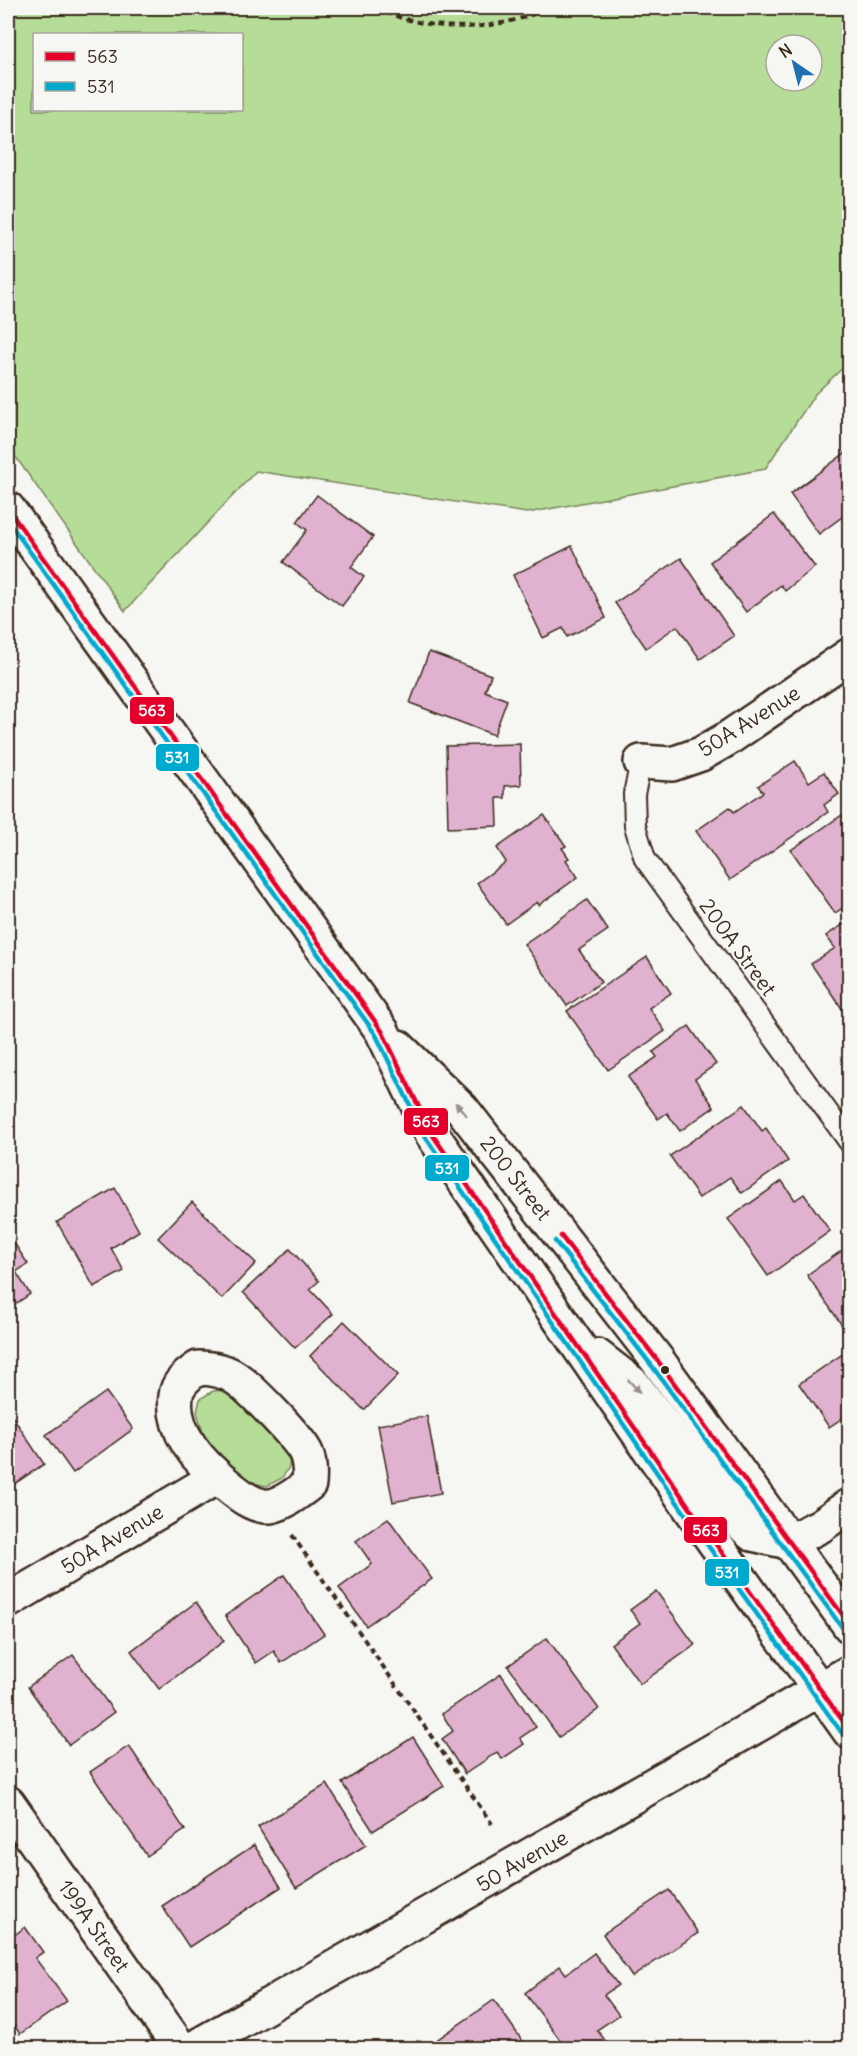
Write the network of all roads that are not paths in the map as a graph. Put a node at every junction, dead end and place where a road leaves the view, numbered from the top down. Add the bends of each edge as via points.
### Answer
1 (8, 509) edge
2 (848, 660) edge
3 (641, 762) joint
4 (382, 1031) junction
5 (849, 1143) edge
6 (572, 1336) junction
7 (217, 1477) junction
8 (849, 1505) edge
9 (788, 1542) junction
10 (8, 1601) edge
11 (849, 1626) edge
12 (849, 1672) edge
13 (820, 1690) junction
14 (849, 1732) edge
15 (8, 1803) edge
16 (180, 2049) edge
17 (194, 2049) edge

1 - 4 main road, 200 Street
2 - 3 main road, 50A Avenue via 701,754 672,764
3 - 5 lane, 200A Street via 634,794 635,826 645,859
4 - 6 main road, 200 Street via 432,1134
9 -> 4 main road, 200 Street via 658,1361 462,1109
6 -> 9 main road via 633,1384 727,1509 752,1534
6 - 13 main road, 200 Street
7 - 7 main road via 186,1439 177,1418 176,1395 183,1380 198,1368 214,1368 237,1379 293,1434 305,1451 310,1470 309,1484 287,1499 265,1506 247,1500
7 - 10 main road, 50A Avenue
8 - 9 main road
9 - 11 main road, 200 Street
12 - 13 main road, 50 Avenue
13 - 14 main road, 200 Street
13 - 17 main road, 50 Avenue
15 - 16 main road, 199A Street

